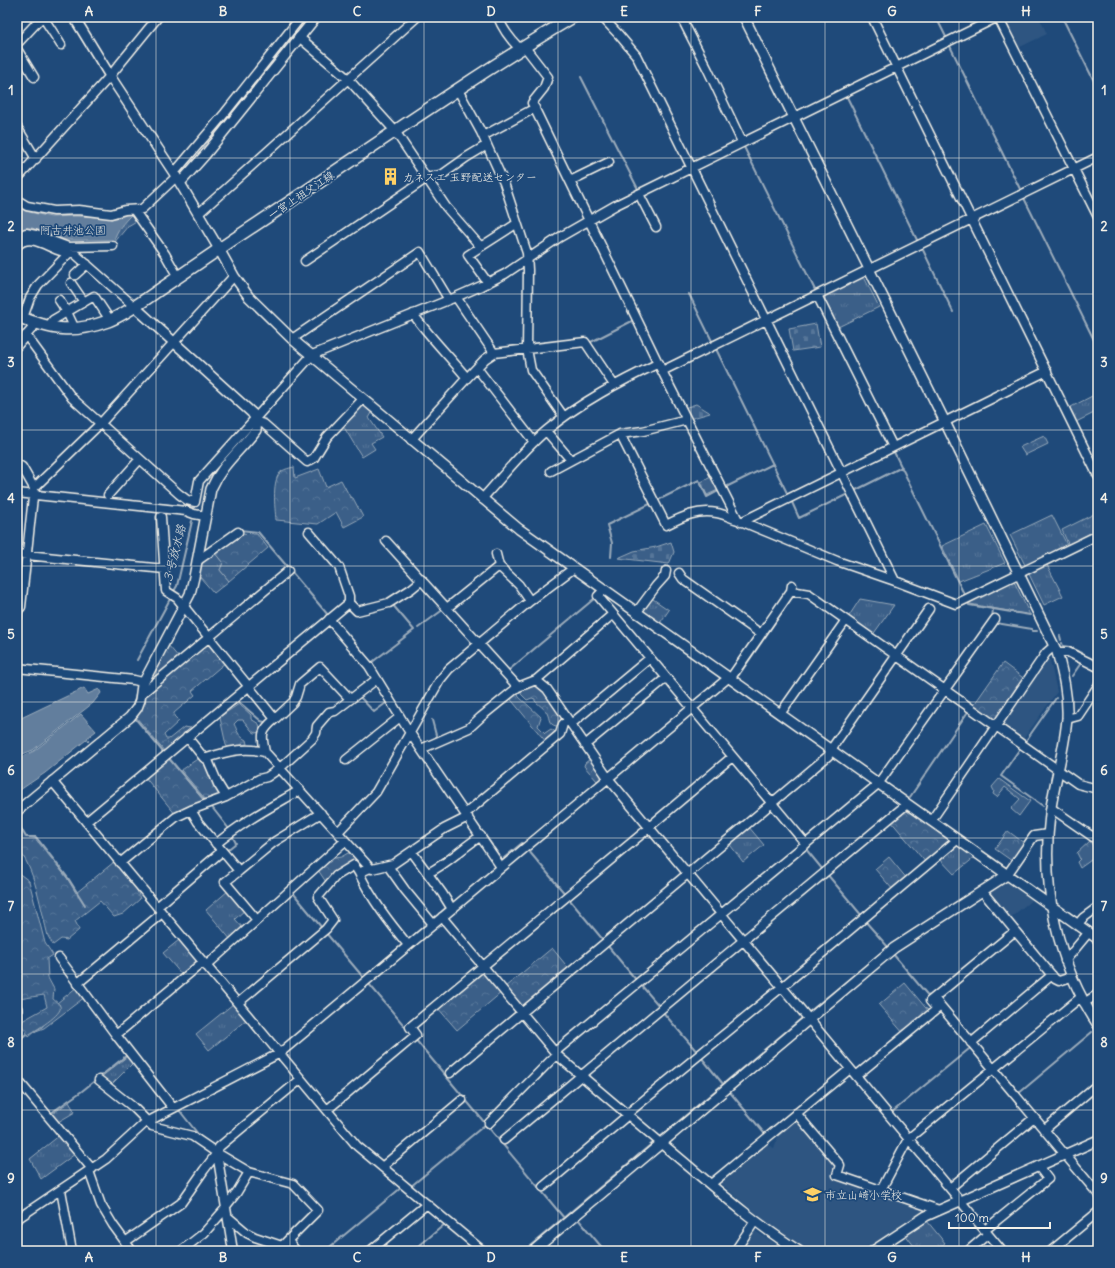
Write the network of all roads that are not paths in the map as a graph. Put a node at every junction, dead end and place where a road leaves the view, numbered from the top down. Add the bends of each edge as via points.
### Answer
1 (43, 17) edge
2 (74, 17) edge
3 (158, 17) edge
4 (301, 17) edge
5 (316, 17) edge
6 (417, 17) edge
7 (498, 17) edge
8 (573, 17) edge
9 (602, 17) edge
10 (681, 17) edge
11 (744, 17) edge
12 (872, 17) edge
13 (998, 17) edge
14 (299, 38) junction
15 (17, 44) edge
16 (62, 45) dead end
17 (522, 47) junction
18 (17, 49) edge
19 (896, 67) junction
20 (110, 76) junction
21 (34, 77) dead end
22 (348, 79) junction
23 (458, 90) junction
24 (534, 108) junction
25 (794, 117) junction
26 (17, 127) edge
27 (395, 131) junction
28 (483, 136) junction
29 (742, 142) junction
30 (487, 145) junction
31 (1098, 157) edge
32 (36, 158) junction
33 (609, 162) dead end
34 (691, 168) junction
35 (1074, 169) junction
36 (177, 178) junction
37 (427, 178) junction
38 (17, 179) edge
39 (570, 181) junction
40 (639, 194) junction
41 (17, 200) edge
42 (134, 210) junction
43 (198, 214) junction
44 (1098, 217) edge
45 (971, 219) junction
46 (589, 220) junction
47 (516, 224) junction
48 (656, 227) dead end
49 (17, 237) edge
50 (17, 246) edge
51 (113, 246) dead end
52 (480, 246) junction
53 (219, 249) junction
54 (72, 250) junction
55 (527, 259) junction
56 (305, 261) dead end
57 (86, 264) junction
58 (870, 269) junction
59 (234, 276) junction
60 (178, 277) junction
61 (488, 283) junction
62 (817, 295) junction
63 (452, 298) junction
64 (59, 300) dead end
65 (84, 302) junction
66 (135, 307) junction
67 (67, 312) junction
68 (413, 314) junction
69 (20, 317) edge
70 (110, 320) junction
71 (766, 320) junction
72 (36, 324) junction
73 (48, 327) junction
74 (75, 329) junction
75 (26, 336) junction
76 (292, 339) junction
77 (174, 341) junction
78 (17, 346) edge
79 (527, 349) junction
80 (494, 353) junction
81 (312, 356) junction
82 (659, 362) junction
83 (477, 368) junction
84 (662, 371) junction
85 (1047, 372) junction
86 (467, 378) junction
87 (614, 385) junction
88 (363, 399) junction
89 (564, 417) junction
90 (257, 420) junction
91 (687, 420) junction
92 (945, 422) junction
93 (100, 423) junction
94 (546, 431) junction
95 (620, 434) junction
96 (411, 440) junction
97 (534, 442) junction
98 (893, 447) junction
99 (140, 459) junction
100 (570, 459) junction
101 (17, 464) edge
102 (550, 471) dead end
103 (842, 472) junction
104 (1098, 476) edge
105 (34, 491) junction
106 (17, 493) edge
107 (108, 495) dead end
108 (482, 500) junction
109 (205, 516) junction
110 (161, 517) dead end
111 (739, 521) junction
112 (238, 532) dead end
113 (309, 532) dead end
114 (1098, 535) edge
115 (386, 541) dead end
116 (17, 554) edge
117 (496, 554) dead end
118 (26, 555) junction
119 (197, 561) junction
120 (499, 566) junction
121 (574, 568) junction
122 (164, 569) junction
123 (288, 571) dead end
124 (666, 571) dead end
125 (679, 572) dead end
126 (1019, 573) junction
127 (422, 580) junction
128 (895, 581) junction
129 (604, 590) junction
130 (530, 601) junction
131 (349, 602) junction
132 (183, 608) junction
133 (447, 608) junction
134 (929, 609) dead end
135 (17, 613) edge
136 (636, 613) junction
137 (613, 614) junction
138 (329, 619) junction
139 (995, 619) dead end
140 (846, 620) junction
141 (761, 634) junction
142 (208, 638) junction
143 (479, 644) junction
144 (1056, 649) junction
145 (897, 656) junction
146 (650, 658) junction
147 (17, 668) edge
148 (1098, 668) edge
149 (666, 678) junction
150 (729, 678) junction
151 (377, 679) junction
152 (536, 680) junction
153 (142, 686) junction
154 (248, 686) junction
155 (1098, 686) edge
156 (518, 687) junction
157 (945, 690) junction
158 (350, 699) junction
159 (692, 708) junction
160 (780, 714) junction
161 (400, 717) junction
162 (276, 719) junction
163 (1067, 719) junction
164 (570, 722) junction
165 (996, 726) junction
166 (410, 733) junction
167 (187, 737) junction
168 (585, 745) junction
169 (421, 749) junction
170 (831, 751) junction
171 (265, 752) junction
172 (732, 757) junction
173 (207, 758) junction
174 (346, 760) dead end
175 (280, 768) junction
176 (1058, 770) junction
177 (608, 778) junction
178 (52, 782) junction
179 (878, 784) junction
180 (1098, 789) edge
181 (300, 790) junction
182 (226, 798) junction
183 (772, 804) junction
184 (907, 804) junction
185 (1051, 808) junction
186 (191, 810) junction
187 (17, 811) edge
188 (320, 813) junction
189 (466, 815) junction
190 (931, 821) junction
191 (86, 822) junction
192 (649, 828) junction
193 (338, 832) junction
194 (1098, 833) edge
195 (1048, 834) junction
196 (481, 836) junction
197 (957, 840) junction
198 (345, 841) junction
199 (216, 844) junction
200 (806, 844) junction
201 (222, 852) junction
202 (412, 852) junction
203 (120, 863) junction
204 (388, 866) junction
205 (501, 867) junction
206 (370, 868) junction
207 (239, 871) junction
208 (359, 873) junction
209 (428, 873) junction
210 (688, 874) junction
211 (1007, 875) junction
212 (982, 891) junction
213 (1052, 906) junction
214 (1098, 907) edge
215 (452, 909) junction
216 (160, 910) junction
217 (721, 914) junction
218 (442, 917) junction
219 (257, 920) junction
220 (433, 924) junction
221 (1078, 924) junction
222 (1015, 931) junction
223 (1089, 932) junction
224 (1098, 939) edge
225 (743, 940) junction
226 (408, 945) junction
227 (59, 958) dead end
228 (1065, 961) junction
229 (205, 964) junction
230 (483, 966) junction
231 (1052, 975) junction
232 (1072, 977) junction
233 (77, 984) junction
234 (782, 987) junction
235 (1098, 994) edge
236 (934, 998) junction
237 (1082, 1000) junction
238 (238, 1003) junction
239 (17, 1009) edge
240 (522, 1012) junction
241 (809, 1020) junction
242 (17, 1021) edge
243 (1098, 1025) edge
244 (116, 1035) junction
245 (971, 1043) junction
246 (280, 1053) junction
247 (556, 1053) junction
248 (850, 1069) junction
249 (993, 1069) junction
250 (450, 1073) dead end
251 (581, 1075) junction
252 (856, 1076) junction
253 (17, 1079) edge
254 (301, 1079) junction
255 (99, 1080) dead end
256 (1098, 1084) edge
257 (462, 1100) dead end
258 (173, 1108) junction
259 (327, 1110) junction
260 (796, 1113) junction
261 (628, 1115) junction
262 (1034, 1118) junction
263 (148, 1121) junction
264 (489, 1123) dead end
265 (1044, 1130) junction
266 (908, 1139) junction
267 (504, 1140) dead end
268 (1098, 1140) edge
269 (661, 1143) junction
270 (217, 1153) junction
271 (1065, 1154) junction
272 (1038, 1166) junction
273 (382, 1167) junction
274 (90, 1170) junction
275 (249, 1172) junction
276 (711, 1184) junction
277 (543, 1187) dead end
278 (950, 1188) junction
279 (61, 1190) junction
280 (881, 1190) junction
281 (1098, 1193) edge
282 (960, 1200) junction
283 (427, 1204) junction
284 (226, 1207) junction
285 (939, 1210) junction
286 (1098, 1212) edge
287 (228, 1217) junction
288 (17, 1219) edge
289 (755, 1221) junction
290 (987, 1232) junction
291 (125, 1242) junction
292 (283, 1246) edge
293 (72, 1251) edge
294 (132, 1251) edge
295 (181, 1251) edge
296 (233, 1251) edge
297 (296, 1251) edge
298 (370, 1251) edge
299 (483, 1251) edge
300 (532, 1251) edge
301 (735, 1251) edge
302 (799, 1251) edge
303 (873, 1251) edge
304 (968, 1251) edge
305 (1002, 1251) edge
306 (1052, 1251) edge

1 - 15 street
1 - 16 street
2 - 20 street
3 - 20 street
4 - 36 street via 224,113
5 - 14 street
6 - 22 street
7 - 17 street via 511,40
8 - 17 main road, 一宮上祖父江線
9 - 34 street via 636,55
10 - 29 street
11 - 25 street
12 - 19 street
13 - 19 street
13 - 35 street
14 - 22 street
14 - 36 street via 205,155
17 - 23 main road, 一宮上祖父江線
17 - 24 street via 548,77 544,88 532,102
18 - 21 street
19 - 25 street
19 - 45 street
20 - 32 street
20 - 36 street
22 - 27 street
22 - 43 street
23 - 27 main road, 一宮上祖父江線
23 - 28 street
24 - 28 street
24 - 39 street
25 - 29 street
25 - 58 street
26 - 32 street
27 - 37 street
27 - 53 main road, 一宮上祖父江線
28 - 30 street
29 - 34 street
30 - 37 street via 443,174
30 - 47 street via 504,183
31 - 35 street
32 - 38 street
33 - 39 street
34 - 40 street
34 - 71 street
35 - 44 street
35 - 45 street
36 - 42 street via 142,209
36 - 43 street
37 - 52 street via 446,207
37 - 56 street
39 - 46 street
40 - 46 street
40 - 48 street
41 - 42 street via 27,206 54,211 79,210 112,214
42 - 60 street
43 - 53 street
45 - 58 street
45 - 85 street
46 - 55 street
46 - 82 street
47 - 52 street
47 - 55 street
49 - 54 street via 26,233
50 - 54 street via 20,242 30,241 61,251
51 - 54 street
52 - 61 street via 468,255
53 - 59 street
53 - 60 main road, 一宮上祖父江線
54 - 57 street
54 - 69 street via 38,285
55 - 61 street
55 - 79 street
57 - 65 street via 73,279 74,289
57 - 66 street
58 - 62 street
58 - 92 street
59 - 76 street via 249,297
59 - 77 street
60 - 66 main road, 一宮上祖父江線
61 - 63 street
62 - 71 street
62 - 98 street
63 - 68 street
63 - 76 street via 420,252
63 - 80 street
64 - 67 street
65 - 67 street
65 - 70 street via 94,296
66 - 70 main road, 一宮上祖父江線
66 - 77 street
67 - 73 street
67 - 74 street
68 - 81 street
68 - 86 street
69 - 72 main road, 一宮上祖父江線
70 - 74 main road, 一宮上祖父江線
71 - 84 street
71 - 103 street
72 - 73 main road, 一宮上祖父江線
72 - 75 street
73 - 74 main road, 一宮上祖父江線
75 - 78 street
75 - 93 street via 72,398
76 - 81 street
77 - 90 street
77 - 93 street
79 - 80 street
79 - 87 street via 586,342
79 - 89 street via 531,370
80 - 83 street
81 - 88 street
81 - 90 street
82 - 84 street
82 - 87 street
83 - 86 street
83 - 97 street
84 - 91 street
85 - 92 street
85 - 104 street
86 - 96 street
87 - 89 street
88 - 90 street via 328,437 314,458 307,462
88 - 96 street
89 - 94 street
90 - 99 street via 199,481 195,502 187,500
90 - 109 street via 256,430 217,476 210,489
91 - 95 street
91 - 111 street
92 - 98 street
92 - 126 street
93 - 99 street
93 - 105 street
94 - 97 street
94 - 100 street
95 - 100 street
95 - 111 street via 666,525 694,513 704,512 718,513
96 - 108 street
97 - 108 street
98 - 103 street
99 - 107 street
100 - 102 street
101 - 105 street via 22,467
103 - 111 street
103 - 128 street
105 - 106 street
105 - 109 street via 186,511
105 - 118 street
108 - 121 street
109 - 119 street
110 - 122 street
111 - 128 street via 837,561
112 - 119 street
113 - 131 street via 339,567
114 - 126 street
115 - 127 street
116 - 118 street
117 - 120 street
118 - 122 street
118 - 135 street via 21,607
119 - 132 street via 190,594
120 - 130 street via 520,585
120 - 133 street
121 - 129 street
121 - 130 street
122 - 132 street via 166,591 177,598
123 - 142 street
124 - 136 street via 665,576
125 - 141 street via 684,579
126 - 128 street via 956,604
126 - 144 street
127 - 131 street via 389,603 357,611
127 - 133 street
129 - 136 street
129 - 137 street via 598,596
130 - 143 street
131 - 138 street
132 - 142 street
132 - 153 street
133 - 143 street
134 - 145 street
136 - 150 street
137 - 146 street
137 - 152 street
138 - 151 street
138 - 154 street
139 - 157 street
140 - 141 street via 809,594 792,588
140 - 145 street
140 - 160 street
141 - 150 street
142 - 153 street via 145,690
142 - 154 street
143 - 156 street
143 - 166 street via 440,680
144 - 148 street via 1068,652
144 - 163 street via 1065,689
144 - 165 street via 1046,653
145 - 157 street
145 - 170 street
146 - 149 street
146 - 164 street
147 - 153 street via 134,680
149 - 159 street
149 - 168 street
150 - 159 street
150 - 160 street
151 - 158 street
151 - 161 street
152 - 156 street
152 - 164 street via 547,689
153 - 178 street via 137,708 130,717
154 - 162 street
154 - 167 street
155 - 163 street via 1078,716
156 - 169 street via 470,728
157 - 165 street
157 - 179 street
158 - 162 street via 320,667 300,684 293,702
158 - 175 street via 335,711 329,712 317,726 312,738
159 - 172 street
159 - 177 street
160 - 170 street
161 - 166 street
161 - 174 street
162 - 171 street via 262,734
163 - 176 street
164 - 168 street
164 - 189 street via 563,724 560,734
165 - 176 street
165 - 190 street
166 - 169 street
166 - 193 street via 376,792
167 - 173 street via 204,758
167 - 191 street
168 - 177 street
169 - 189 street
170 - 179 street
170 - 183 street
171 - 173 street via 252,749
171 - 175 street
172 - 183 street
172 - 192 street
173 - 182 street
175 - 181 street
175 - 182 street
176 - 180 street via 1078,784
176 - 185 street
177 - 192 street
177 - 205 street
178 - 187 street
178 - 191 street
179 - 184 street
179 - 200 street
181 - 188 street
181 - 199 street via 249,819
182 - 186 street
183 - 200 street
183 - 210 street
184 - 190 street
184 - 225 street
185 - 194 street via 1093,837
185 - 195 street
186 - 199 street
186 - 203 street via 176,817
188 - 193 street
188 - 207 street via 274,842
189 - 196 street
189 - 202 street
190 - 197 street
191 - 203 street
192 - 210 street
192 - 230 street
193 - 198 street
195 - 211 street via 1034,836
195 - 213 street via 1048,878
196 - 205 street
196 - 209 street
197 - 211 street
197 - 234 street
198 - 206 street
198 - 219 street
199 - 201 street
200 - 217 street
201 - 207 street
201 - 216 street
202 - 204 street
202 - 209 street
203 - 216 street
204 - 206 street
204 - 220 street
205 - 215 street
206 - 208 street
207 - 219 street via 226,882
208 - 226 street via 386,919
208 - 238 street via 354,865 336,876 318,896 333,920 326,929
209 - 215 street
210 - 217 street
210 - 240 street
211 - 212 street
211 - 213 street
212 - 222 street
212 - 241 street via 894,948
213 - 221 street
213 - 228 street
214 - 221 street
215 - 218 street
216 - 229 street
216 - 233 street
217 - 225 street
217 - 247 street
218 - 220 street
218 - 230 street
219 - 229 street
220 - 226 street
221 - 223 street
222 - 231 street
222 - 236 street
223 - 224 street
223 - 228 street
225 - 234 street
225 - 251 street
226 - 246 street
227 - 233 street
228 - 232 street
229 - 238 street
229 - 244 street
230 - 240 street
230 - 259 street via 410,1027 416,1036
231 - 232 street via 1059,981
231 - 245 street
232 - 237 street
233 - 244 street
234 - 241 street
234 - 261 street
235 - 237 street
236 - 245 street
236 - 252 street via 930,1001 937,1009
237 - 243 street
237 - 249 street
238 - 246 street
239 - 242 street
240 - 247 street
240 - 250 street
241 - 248 street
241 - 269 street
244 - 258 street
245 - 249 street
246 - 254 street
246 - 258 street
247 - 251 street
247 - 264 street
248 - 252 street
248 - 260 street
249 - 262 street
249 - 266 street
251 - 261 street
251 - 267 street
252 - 266 street
253 - 274 street
254 - 259 street
254 - 270 street via 219,1147
255 - 263 street
256 - 265 street
257 - 273 street
258 - 263 street
259 - 273 street via 357,1146
260 - 276 street
260 - 280 street via 840,1165 837,1175
261 - 269 street
261 - 277 street
262 - 265 street
262 - 278 street
263 - 270 street via 152,1126 192,1136
263 - 274 street
265 - 271 street
266 - 278 street
266 - 280 street
268 - 271 street
269 - 276 street
269 - 300 street
270 - 275 street
270 - 284 street
270 - 291 street via 181,1203
271 - 272 street
271 - 281 street
272 - 282 street
272 - 290 street via 1048,1179
273 - 283 street
274 - 279 street
274 - 291 street via 101,1205
275 - 284 street
275 - 292 street via 293,1184 318,1210
276 - 289 street
278 - 282 street
279 - 288 street
279 - 293 street
280 - 285 street
282 - 285 street
282 - 290 street
283 - 298 street
283 - 299 street
284 - 287 street
284 - 295 street via 204,1233
285 - 303 street
286 - 306 street
287 - 292 street via 247,1233
287 - 296 street
289 - 301 street
289 - 302 street
290 - 304 street
290 - 305 street
291 - 294 street
292 - 297 street

